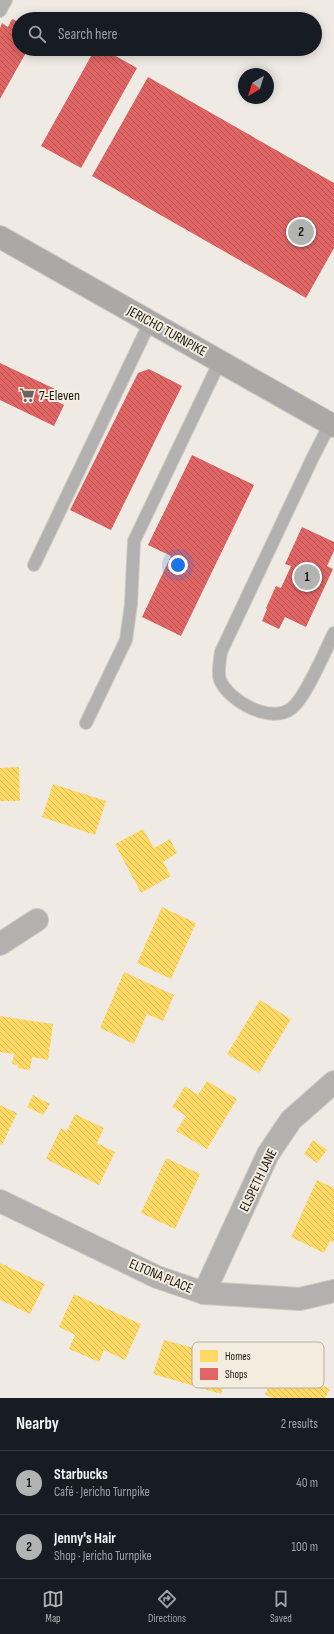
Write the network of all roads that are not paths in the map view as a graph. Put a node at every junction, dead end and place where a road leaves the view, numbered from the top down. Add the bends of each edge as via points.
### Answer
1 (6, 0) edge
2 (0, 10) edge
3 (0, 238) edge
4 (150, 322) junction
5 (220, 361) junction
6 (332, 425) edge
7 (34, 565) dead end
8 (334, 633) edge
9 (86, 723) dead end
10 (37, 920) dead end
11 (0, 944) edge
12 (334, 1082) edge
13 (0, 1201) edge
14 (334, 1291) edge
15 (204, 1293) junction

1 - 2 lane
3 - 4 main road, JERICHO TURNPIKE
4 - 5 main road, JERICHO TURNPIKE
4 - 7 lane
5 - 6 main road, JERICHO TURNPIKE
5 - 9 lane via 134,541 132,604 126,640
6 - 8 lane via 313,457 221,652 220,679 230,695 254,710 275,715 291,709 302,697
10 - 11 street
12 - 15 street, ELSPETH LANE via 291,1120 268,1154
13 - 15 street, ELTONA PLACE via 157,1277
14 - 15 street, ELTONA PLACE via 300,1299

